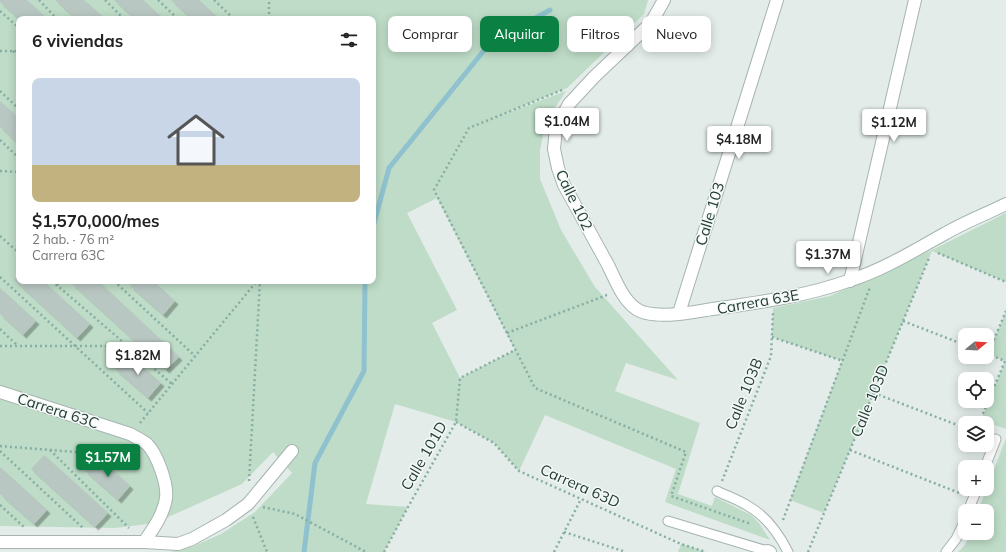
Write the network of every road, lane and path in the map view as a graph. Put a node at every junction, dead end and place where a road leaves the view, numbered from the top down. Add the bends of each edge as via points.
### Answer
1 (39, 0) edge
2 (105, 0) edge
3 (158, 0) edge
4 (214, 0) edge
5 (269, 0) edge
6 (664, 0) edge
7 (776, 0) edge
8 (915, 0) edge
9 (0, 11) edge
10 (54, 16) edge
11 (121, 16) edge
12 (175, 16) edge
13 (231, 16) edge
14 (269, 16) edge
15 (16, 25) edge
16 (0, 51) edge
17 (12, 51) junction
18 (16, 51) edge
19 (16, 54) edge
20 (567, 88) dead end
21 (0, 91) edge
22 (16, 106) edge
23 (0, 140) edge
24 (16, 155) edge
25 (0, 171) edge
26 (16, 172) edge
27 (1006, 204) edge
28 (0, 236) edge
29 (927, 248) junction
30 (16, 250) edge
31 (877, 270) junction
32 (0, 277) edge
33 (850, 281) junction
34 (1006, 282) edge
35 (117, 284) edge
36 (255, 284) edge
37 (260, 284) edge
38 (57, 285) edge
39 (621, 290) junction
40 (773, 301) junction
41 (636, 309) joint
42 (1006, 311) edge
43 (679, 313) junction
44 (903, 321) junction
45 (0, 329) edge
46 (507, 333) junction
47 (772, 337) junction
48 (994, 338) edge
49 (958, 342) edge
50 (0, 346) edge
51 (18, 346) junction
52 (76, 346) junction
53 (127, 346) junction
54 (515, 350) junction
55 (195, 356) junction
56 (994, 357) edge
57 (843, 361) junction
58 (172, 384) junction
59 (0, 392) edge
60 (874, 393) junction
61 (148, 413) junction
62 (982, 416) edge
63 (456, 422) junction
64 (958, 425) edge
65 (130, 434) junction
66 (996, 439) dead end
67 (0, 446) edge
68 (49, 450) junction
69 (850, 450) junction
70 (0, 451) edge
71 (292, 451) dead end
72 (156, 458) junction
73 (988, 460) edge
74 (717, 491) joint
75 (973, 498) joint
76 (581, 499) junction
77 (248, 504) junction
78 (971, 504) edge
79 (0, 505) edge
80 (668, 521) dead end
81 (564, 532) junction
82 (778, 534) junction
83 (958, 534) edge
84 (0, 542) edge
85 (41, 542) junction
86 (98, 542) junction
87 (144, 542) junction
88 (267, 552) edge
89 (366, 552) edge
90 (384, 552) edge
91 (554, 552) edge
92 (626, 552) edge
93 (706, 552) edge
94 (768, 552) edge
95 (788, 552) edge
96 (808, 552) edge
97 (946, 552) edge

1 - 10 path
2 - 11 path
3 - 12 path
4 - 13 path
5 - 14 path
6 - 39 street, Calle 102 via 651,23 569,104 556,128 554,149 564,185
7 - 43 street, Calle 103
8 - 33 street
9 - 15 path
16 - 17 path
17 - 18 path
17 - 19 path
20 - 46 path via 469,128 434,190
21 - 22 path
23 - 24 path
25 - 26 path
27 - 29 street, Carrera 63E via 947,232
28 - 30 path
29 - 31 street, Carrera 63E
29 - 34 path
29 - 44 path, Calle 103D
31 - 33 street, Carrera 63E
31 - 57 path
32 - 52 path
33 - 40 street, Carrera 63E
35 - 55 path
36 - 55 path
37 - 77 path
38 - 53 path
39 - 41 street, Calle 102
39 - 46 path
40 - 43 street, Carrera 63E
40 - 47 path, Calle 103B
41 - 43 street, Carrera 63E via 657,315
42 - 48 path
44 - 49 path
44 - 60 path, Calle 103D
45 - 51 path
46 - 54 path
47 - 57 path
47 - 74 path, Calle 103B via 771,356
50 - 51 path
51 - 52 path
52 - 53 path
52 - 61 path
53 - 58 path
54 - 63 path, Calle 101D via 460,378
54 - 82 path via 535,388 686,452 671,496
55 - 58 path
56 - 62 path via 1005,361
57 - 82 path
58 - 61 path
59 - 65 street, Carrera 63C
60 - 64 path
60 - 69 path, Calle 103D
61 - 65 path
63 - 76 path, Carrera 63D via 494,443 519,471
63 - 90 path, Calle 101D
65 - 72 street, Carrera 63C via 147,444
66 - 73 lane
67 - 68 path
68 - 72 path
68 - 87 path
69 - 75 path
69 - 96 path, Calle 103D
70 - 86 path
71 - 77 street
72 - 87 street, Carrera 63C via 165,477 166,498 160,516
74 - 82 lane via 749,506
75 - 78 lane
76 - 81 path
76 - 93 path, Carrera 63D via 682,544
77 - 87 street via 192,539 178,544
77 - 88 path
77 - 89 path via 294,514
79 - 85 path
80 - 94 lane
81 - 91 path
81 - 92 path
82 - 95 lane
83 - 97 lane
84 - 85 street
85 - 86 street
86 - 87 street

